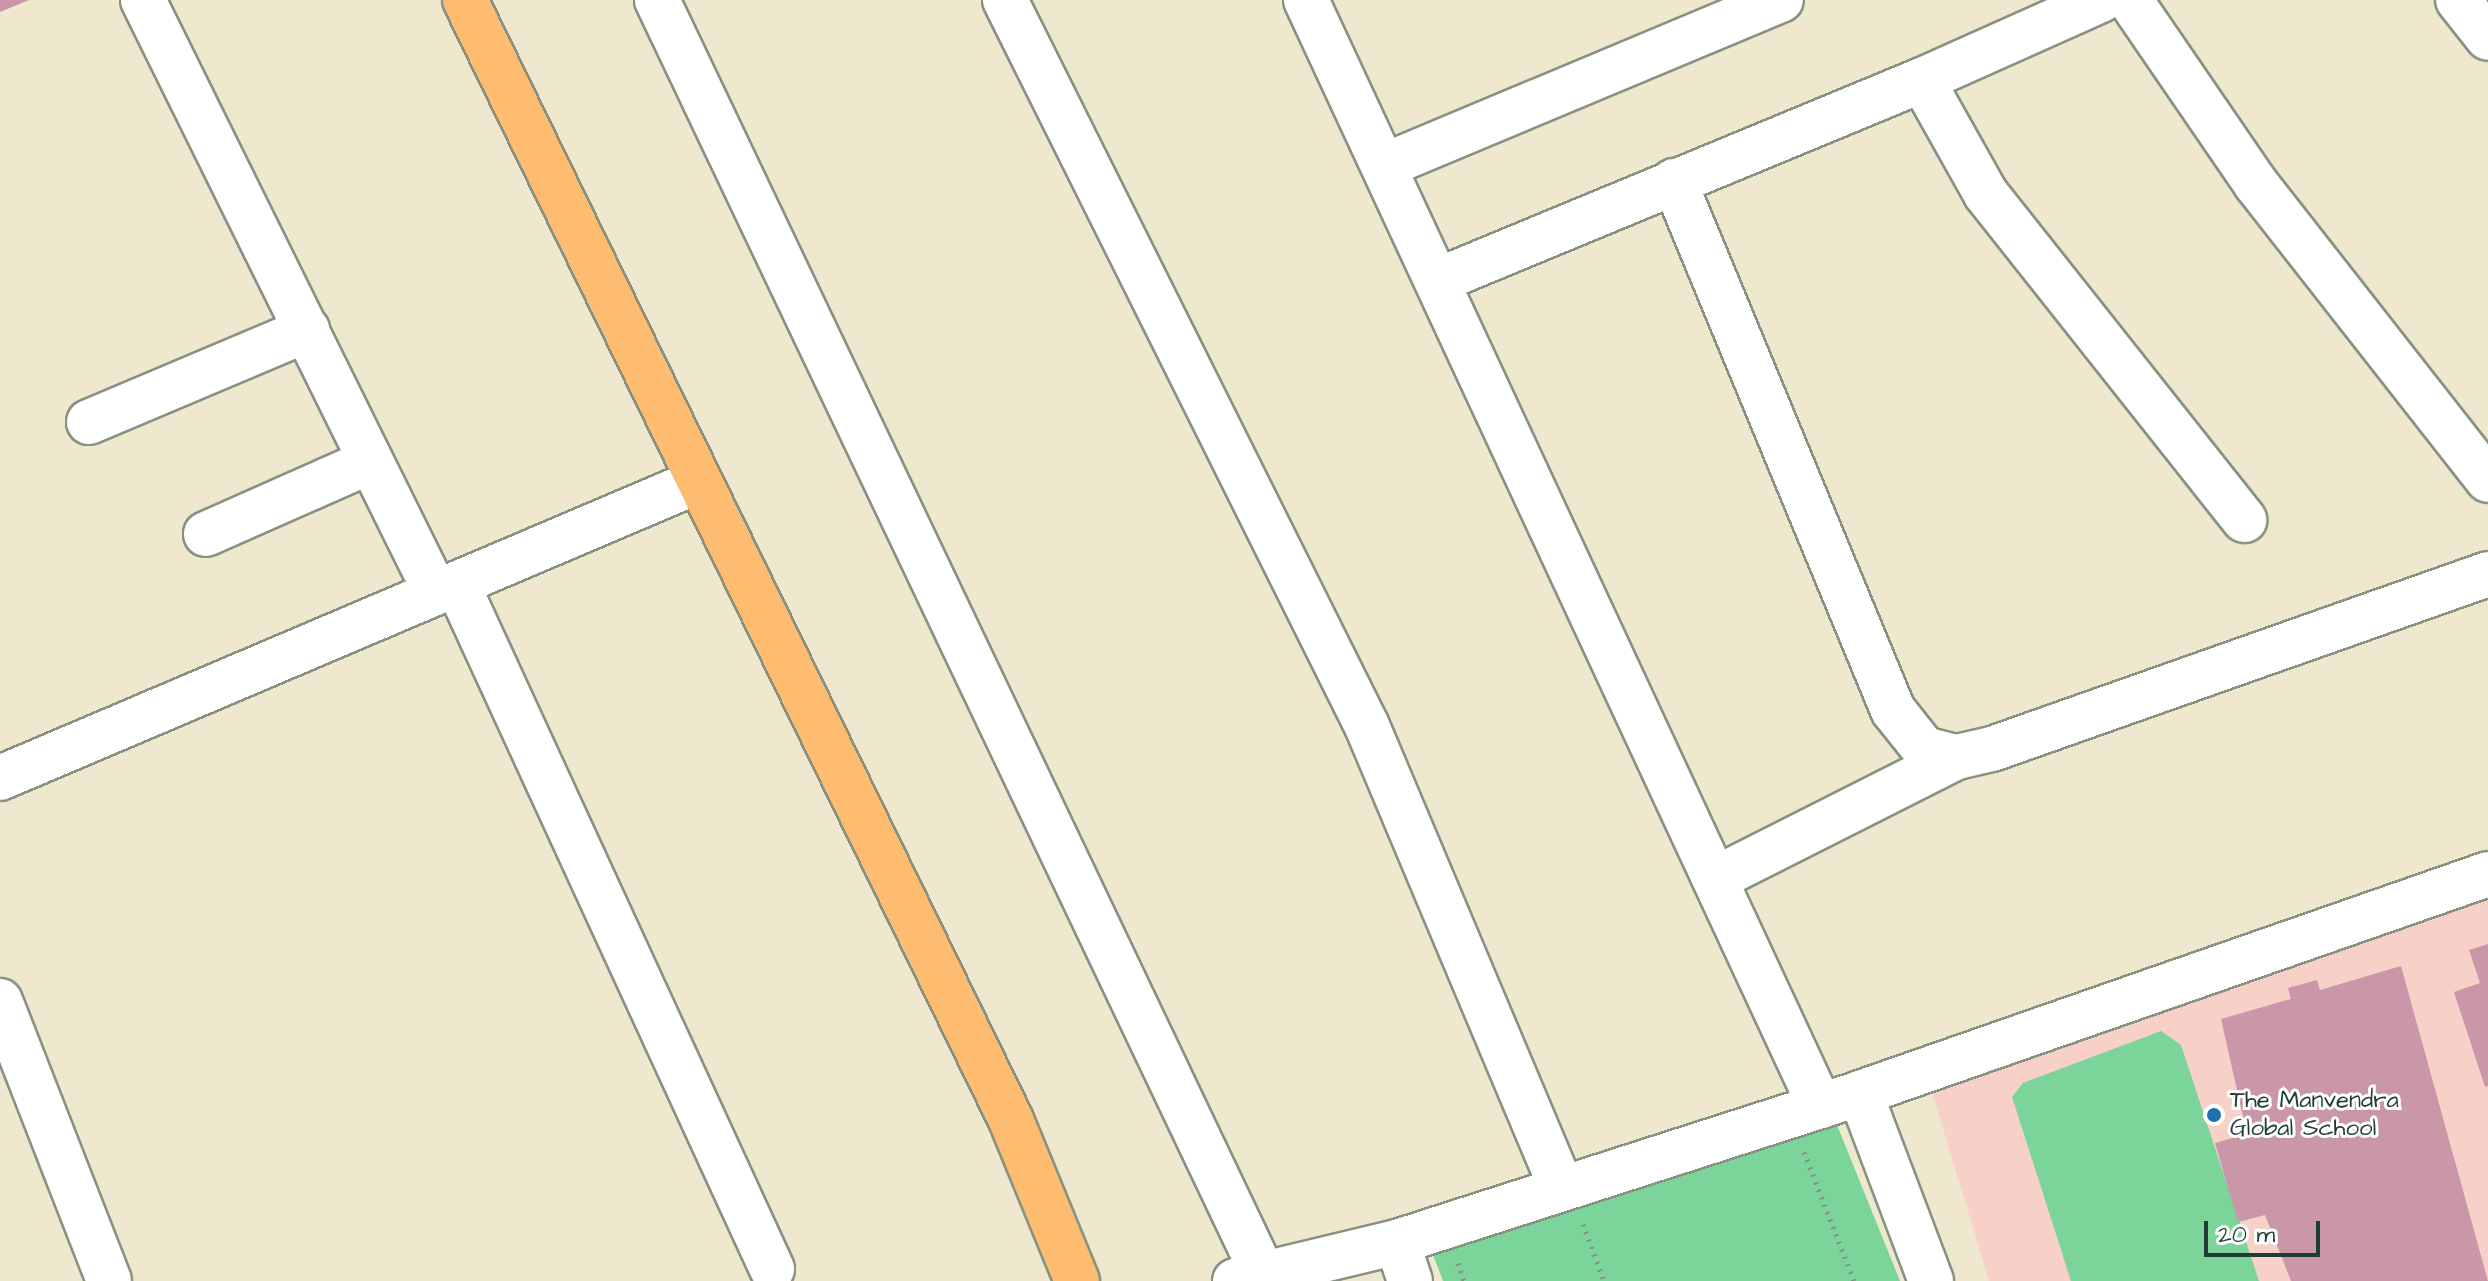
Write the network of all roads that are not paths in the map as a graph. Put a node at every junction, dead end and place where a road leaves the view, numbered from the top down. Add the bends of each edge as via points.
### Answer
1 (143, 0) edge
2 (465, 0) edge
3 (657, 0) edge
4 (1005, 0) edge
5 (1781, 0) edge
6 (2101, 0) edge
7 (2130, 0) edge
8 (2458, 0) edge
9 (1313, 2) edge
10 (2488, 38) edge
11 (1922, 80) junction
12 (1386, 165) junction
13 (1674, 181) junction
14 (1439, 280) junction
15 (307, 330) junction
16 (89, 422) dead end
17 (371, 461) junction
18 (2488, 480) edge
19 (696, 482) junction
20 (2244, 520) dead end
21 (206, 534) dead end
22 (2488, 574) edge
23 (447, 588) junction
24 (1957, 757) junction
25 (0, 778) edge
26 (2488, 874) edge
27 (1715, 879) junction
28 (0, 1001) edge
29 (14, 1076) edge
30 (1840, 1100) junction
31 (1576, 1210) junction
32 (1404, 1261) edge
33 (772, 1269) dead end
34 (1249, 1278) edge
35 (109, 1281) edge
36 (1077, 1281) edge
37 (1931, 1281) edge

1 - 15 street
2 - 19 main road
3 - 34 street
4 - 31 street via 1367,726
5 - 12 street
6 - 11 street
7 - 18 street via 2256,184
8 - 10 street
9 - 12 street
11 - 13 street
11 - 20 street via 1986,194
12 - 14 street
13 - 14 street
13 - 24 street via 1893,710 1924,749
14 - 27 street
15 - 16 street
15 - 17 street
17 - 21 street
17 - 23 street
19 - 23 street
19 - 36 main road via 1011,1120
22 - 24 street
23 - 25 street
23 - 33 street
24 - 27 street
26 - 30 street
27 - 30 street
28 - 29 street
29 - 35 street
30 - 31 street via 1771,1135
30 - 37 street
31 - 32 street
32 - 34 street

